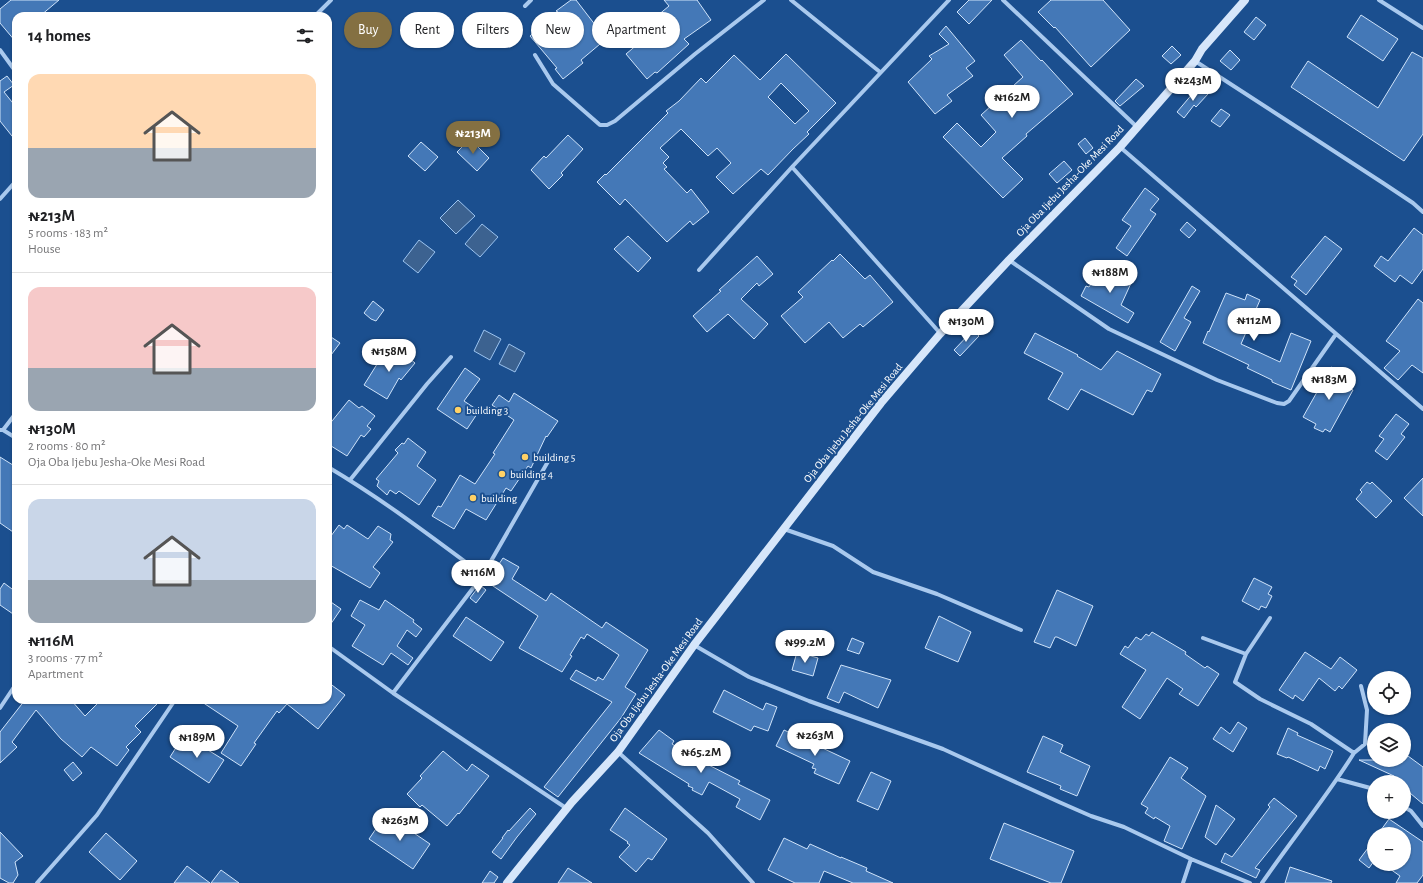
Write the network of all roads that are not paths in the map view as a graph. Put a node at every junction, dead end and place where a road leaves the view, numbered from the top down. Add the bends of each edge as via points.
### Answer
1 (331, 0) edge
2 (531, 0) edge
3 (764, 0) edge
4 (791, 0) edge
5 (949, 0) edge
6 (1003, 0) edge
7 (1245, 0) edge
8 (1379, 0) edge
9 (525, 6) dead end
10 (320, 12) edge
11 (1423, 28) edge
12 (0, 50) edge
13 (535, 55) dead end
14 (1195, 61) junction
15 (12, 66) edge
16 (880, 72) junction
17 (1137, 127) junction
18 (1120, 147) junction
19 (792, 167) junction
20 (12, 185) edge
21 (0, 199) edge
22 (1423, 212) edge
23 (1009, 260) junction
24 (699, 270) dead end
25 (940, 334) junction
26 (1336, 334) junction
27 (451, 357) dead end
28 (1423, 409) edge
29 (12, 418) edge
30 (2, 430) edge
31 (12, 436) edge
32 (550, 458) dead end
33 (332, 469) edge
34 (350, 480) junction
35 (784, 529) junction
36 (483, 575) junction
37 (1270, 618) dead end
38 (1021, 630) dead end
39 (1203, 638) dead end
40 (694, 645) junction
41 (332, 649) edge
42 (1246, 654) junction
43 (1361, 686) dead end
44 (12, 690) edge
45 (393, 694) junction
46 (172, 704) edge
47 (0, 708) edge
48 (618, 752) junction
49 (1354, 753) junction
50 (1337, 779) junction
51 (1367, 788) edge
52 (566, 808) junction
53 (1411, 811) edge
54 (1423, 826) edge
55 (1191, 859) junction
56 (37, 883) edge
57 (507, 883) edge
58 (753, 883) edge
59 (1183, 883) edge
60 (1250, 883) edge
61 (1262, 883) edge

1 - 10 street
2 - 9 street
3 - 13 street via 607,125 600,125 553,84
4 - 16 street
5 - 16 street
6 - 17 street
7 - 14 main road, Oja Oba Ijebu Jesha-Oke Mesi Road via 1202,49
8 - 11 street
12 - 15 street
14 - 17 main road, Oja Oba Ijebu Jesha-Oke Mesi Road
14 - 22 street via 1384,183
16 - 19 street
17 - 18 main road, Oja Oba Ijebu Jesha-Oke Mesi Road
18 - 23 main road, Oja Oba Ijebu Jesha-Oke Mesi Road
18 - 26 street
19 - 24 street
19 - 25 street
20 - 21 street
23 - 25 main road, Oja Oba Ijebu Jesha-Oke Mesi Road
23 - 26 street via 1109,329 1217,380 1278,403 1284,404 1289,401
25 - 35 main road, Oja Oba Ijebu Jesha-Oke Mesi Road via 881,403
26 - 28 street
27 - 34 street
29 - 30 street
30 - 31 street
32 - 36 street
33 - 34 street
34 - 36 street via 396,510
35 - 38 street via 833,546 873,572 937,594
35 - 40 main road, Oja Oba Ijebu Jesha-Oke Mesi Road
36 - 45 street
37 - 42 street
39 - 42 street
40 - 48 main road, Oja Oba Ijebu Jesha-Oke Mesi Road
40 - 55 street via 749,677 816,704 943,749 1091,816 1124,827
41 - 45 street
42 - 49 street via 1235,682 1260,699 1311,724
43 - 49 street via 1367,710 1365,744
44 - 47 street
45 - 52 street
46 - 56 street via 97,815
48 - 52 main road, Oja Oba Ijebu Jesha-Oke Mesi Road
48 - 58 street via 708,833
49 - 50 street
50 - 51 street
50 - 61 street
52 - 57 main road, Oja Oba Ijebu Jesha-Oke Mesi Road
53 - 54 street
55 - 59 street
55 - 60 street

